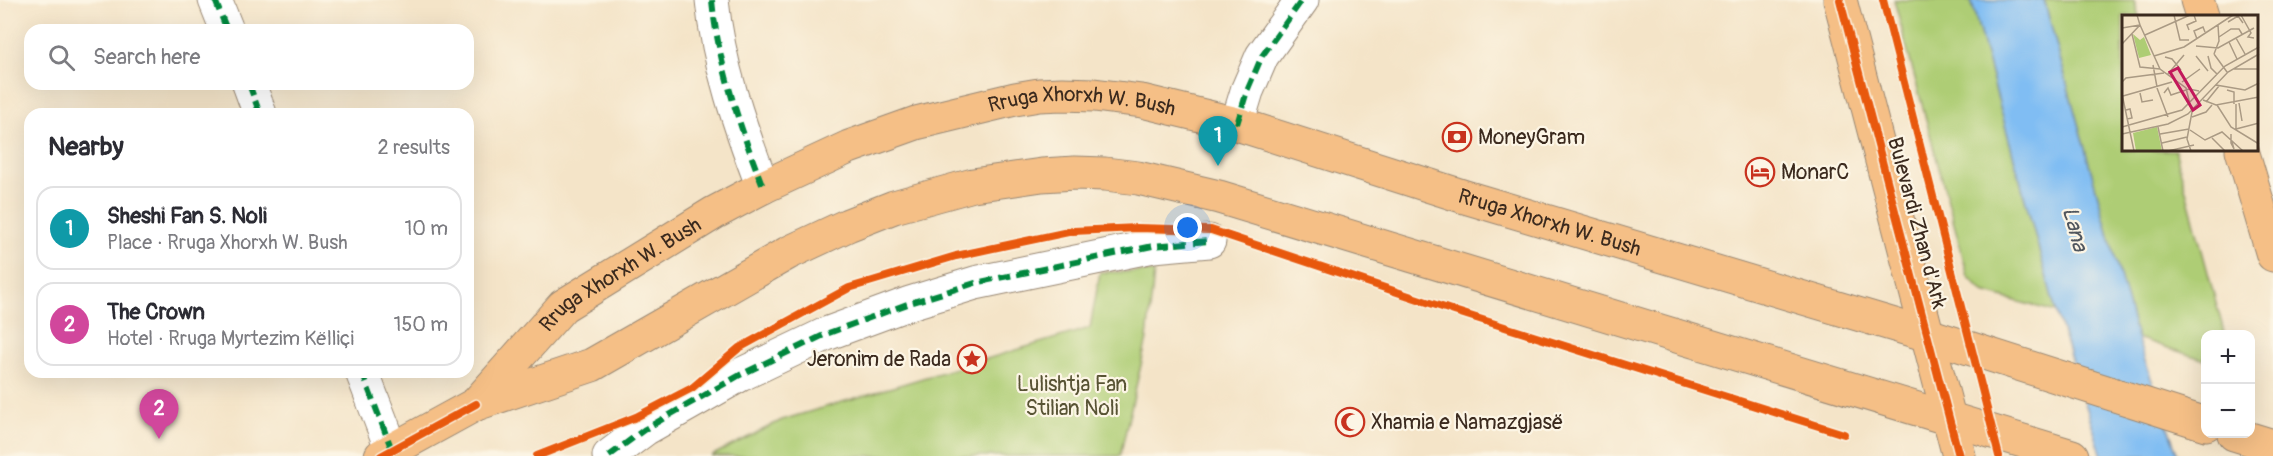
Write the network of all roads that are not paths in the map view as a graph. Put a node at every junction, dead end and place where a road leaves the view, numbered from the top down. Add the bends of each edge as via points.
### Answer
1 (215, 0) edge
2 (712, 0) edge
3 (1302, 0) edge
4 (1840, 0) edge
5 (2198, 0) edge
6 (2202, 15) edge
7 (225, 24) edge
8 (251, 90) edge
9 (258, 108) edge
10 (1237, 124) junction
11 (2243, 152) edge
12 (763, 186) junction
13 (1209, 241) dead end
14 (2273, 255) edge
15 (1928, 335) junction
16 (364, 378) edge
17 (476, 405) junction
18 (1950, 420) junction
19 (2201, 423) edge
20 (2247, 438) edge
21 (2273, 446) edge
22 (387, 453) edge
23 (609, 456) edge
24 (1959, 456) edge
25 (2072, 456) edge

1 - 7 street
2 - 12 street via 741,128
3 - 10 street via 1262,56
4 - 15 main road, Bulevardi Zhan d'Ark
5 - 6 main road
8 - 9 street
10 - 12 main road, Rruga Xhorxh W. Bush via 1133,100 1039,95 945,115 878,136
10 - 15 main road, Rruga Xhorxh W. Bush via 1465,197
11 - 14 main road
12 - 17 main road, Rruga Xhorxh W. Bush via 563,306
13 - 23 street via 1153,246 975,283 910,303 826,334 740,375 645,429
15 - 18 main road, Bulevardi Zhan d'Ark
15 - 19 main road, Rruga Xhorxh W. Bush
16 - 22 street
17 - 18 main road, Rruga Xhorxh W. Bush via 592,365 788,253 870,215 973,185 1075,173 1138,178 1219,197
17 - 22 main road, Rruga Xhorxh W. Bush
18 - 24 main road, Bulevardi Zhan d'Ark
18 - 25 main road, Rruga Xhorxh W. Bush
20 - 21 main road

